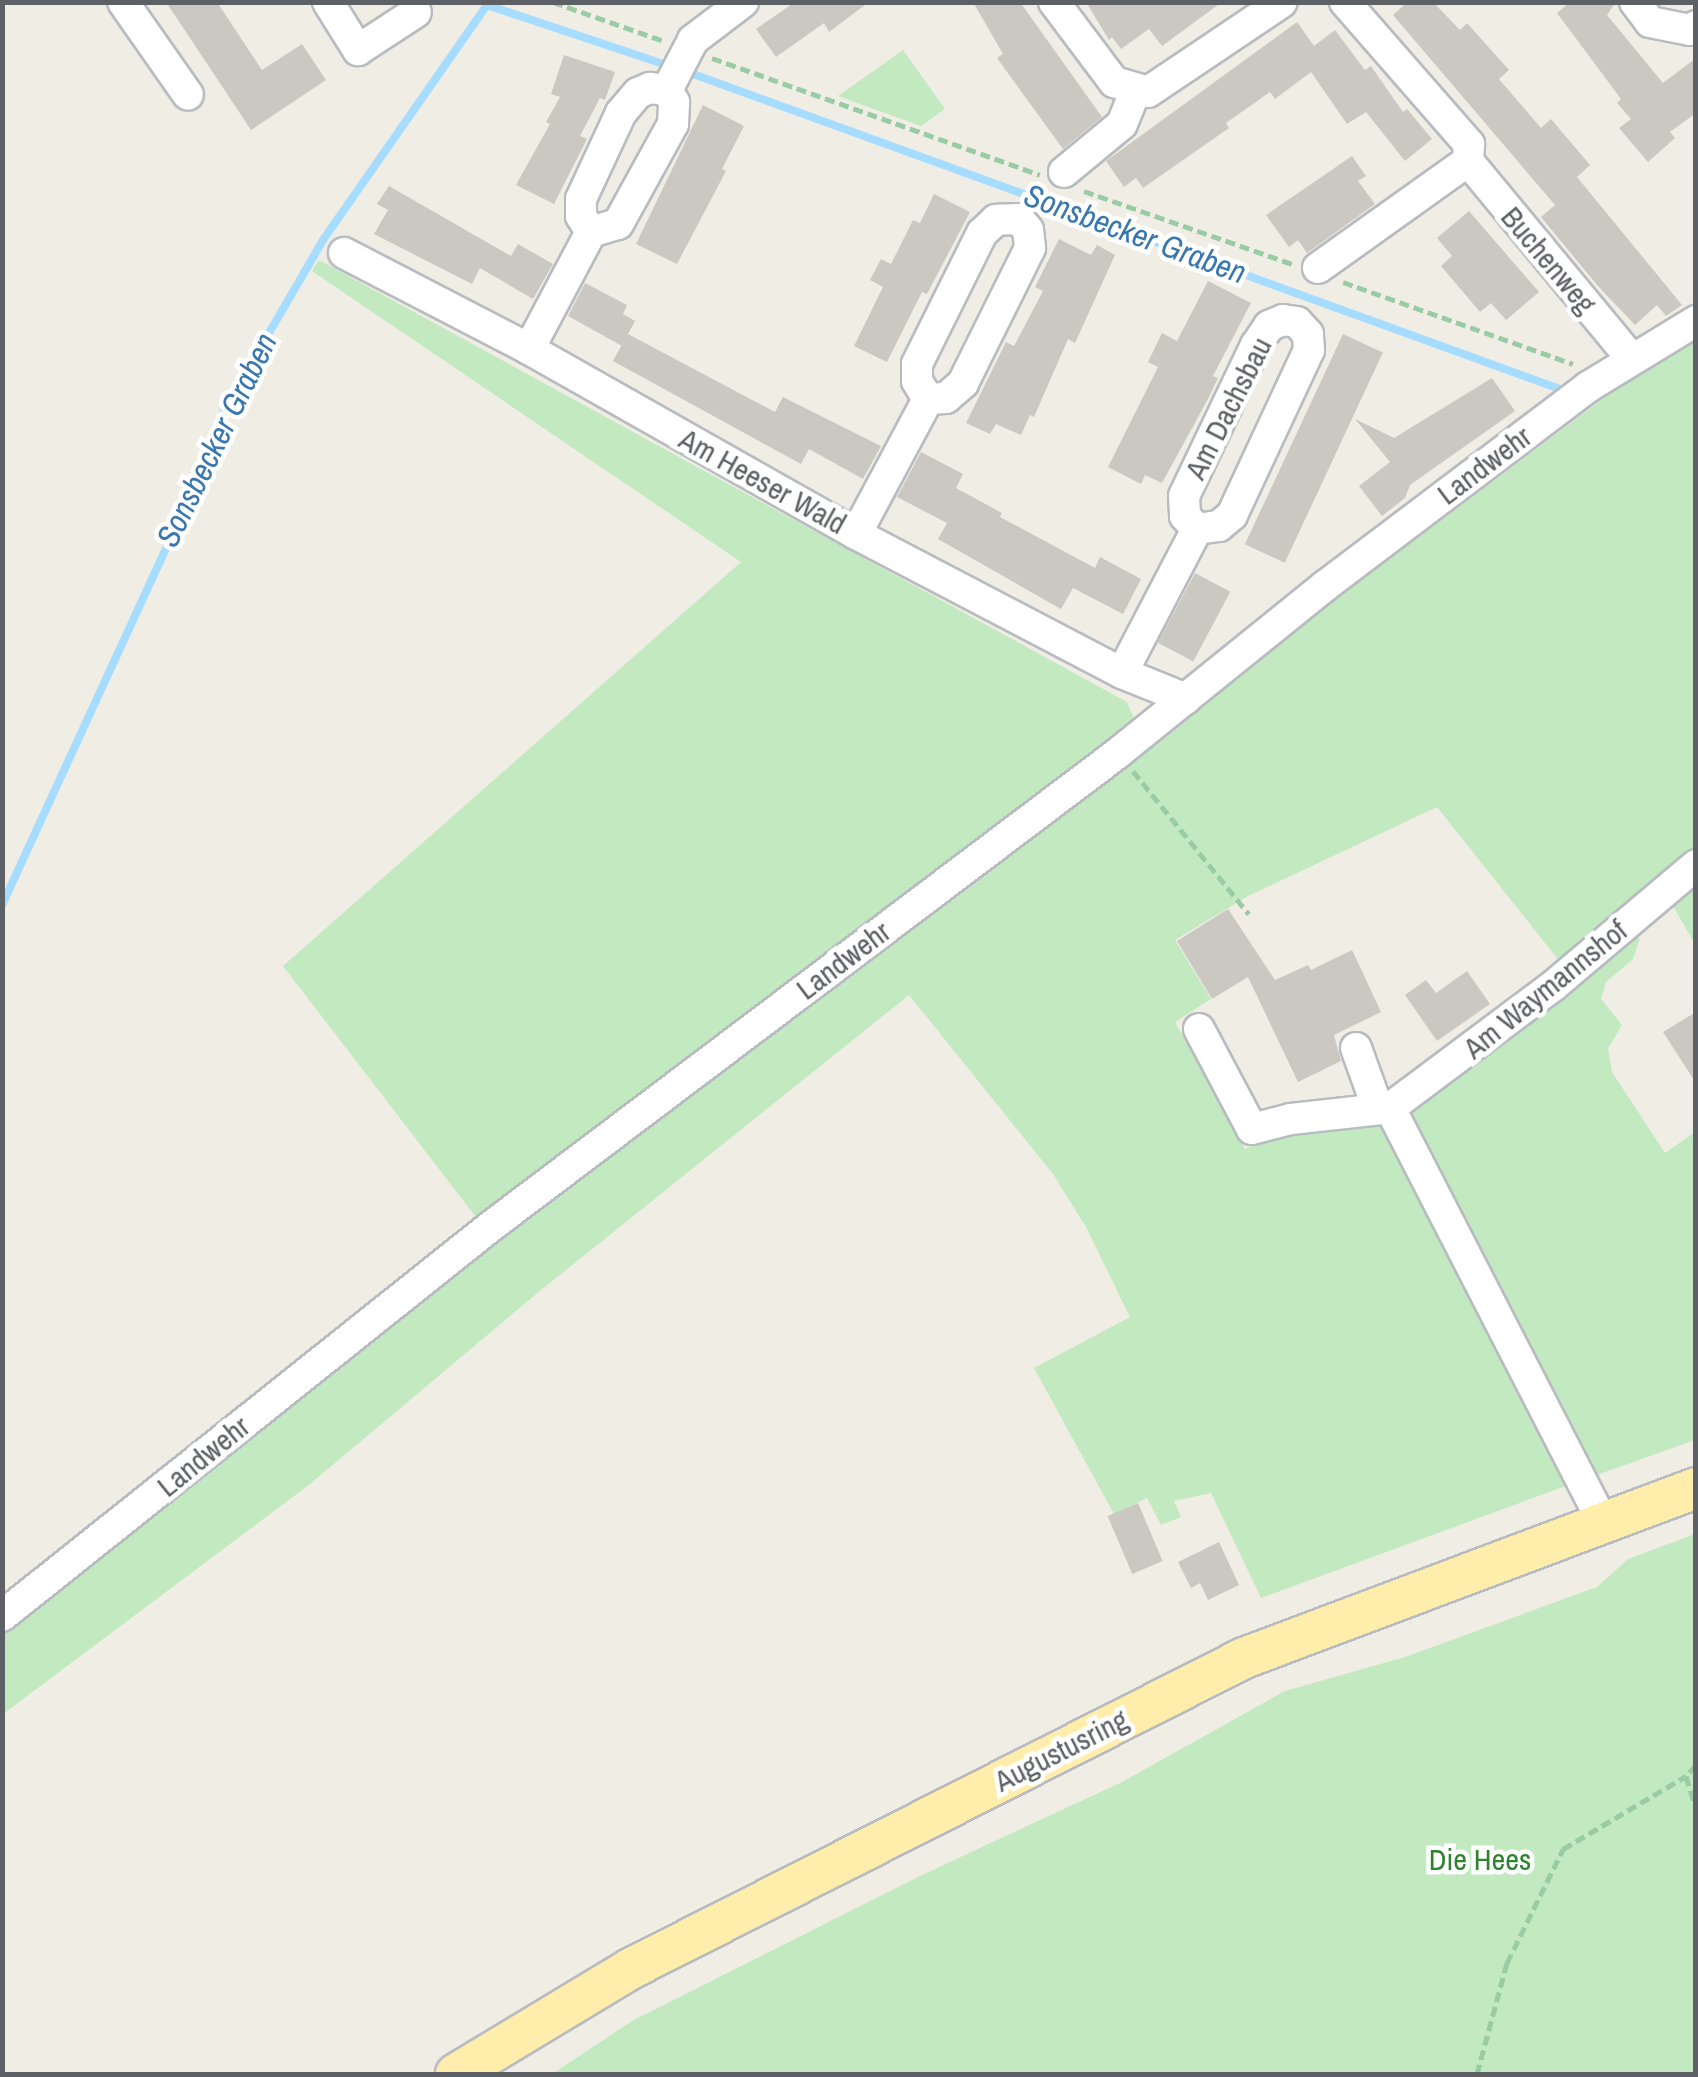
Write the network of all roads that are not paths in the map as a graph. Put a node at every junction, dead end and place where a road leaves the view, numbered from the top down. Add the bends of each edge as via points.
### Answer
1 (123, 2) edge
2 (328, 2) edge
3 (742, 2) edge
4 (1054, 2) edge
5 (1282, 2) edge
6 (1346, 2) edge
7 (1635, 2) edge
8 (416, 12) dead end
9 (1696, 26) edge
10 (666, 90) junction
11 (1135, 91) junction
12 (188, 95) dead end
13 (1468, 161) junction
14 (1064, 172) dead end
15 (591, 232) junction
16 (344, 253) dead end
17 (1318, 268) dead end
18 (1696, 321) edge
19 (529, 349) junction
20 (1631, 358) junction
21 (928, 399) junction
22 (1196, 530) junction
23 (856, 534) junction
24 (1122, 673) junction
25 (1186, 699) junction
26 (1696, 865) edge
27 (1198, 1030) dead end
28 (1356, 1048) dead end
29 (1384, 1108) junction
30 (1696, 1488) edge
31 (1603, 1522) junction
32 (2, 1616) edge
33 (456, 2074) edge

1 - 12 street
2 - 8 street via 358,50
3 - 10 street via 693,40
4 - 11 street via 1102,70
5 - 11 street via 1160,88
6 - 13 street, Buchenweg via 1470,144
7 - 9 street via 1650,22
10 - 15 street via 674,102 672,124 618,224
10 - 15 street via 638,93 621,113 581,199
11 - 14 street via 1122,124
13 - 17 street
13 - 20 street, Buchenweg
15 - 19 street
16 - 19 street, Am Heeser Wald
18 - 20 street, Landwehr
19 - 23 street, Am Heeser Wald
20 - 25 street, Landwehr via 1325,586
21 - 21 street via 946,398 963,383 1030,248 1028,230 1018,219 990,224 966,266 917,364
21 - 23 street
22 - 22 street, Am Dachsbau via 1219,526 1232,515 1309,350 1308,334 1297,322 1273,324 1256,345 1184,496
22 - 24 street
23 - 24 street, Am Heeser Wald
24 - 25 street, Am Heeser Wald
25 - 32 street, Landwehr via 490,1227
26 - 29 street, Am Waymannshof via 1553,986
27 - 29 street via 1252,1129
28 - 29 street
29 - 31 street
30 - 31 main road, Augustusring
31 - 33 main road, Augustusring via 1244,1658 630,1969

